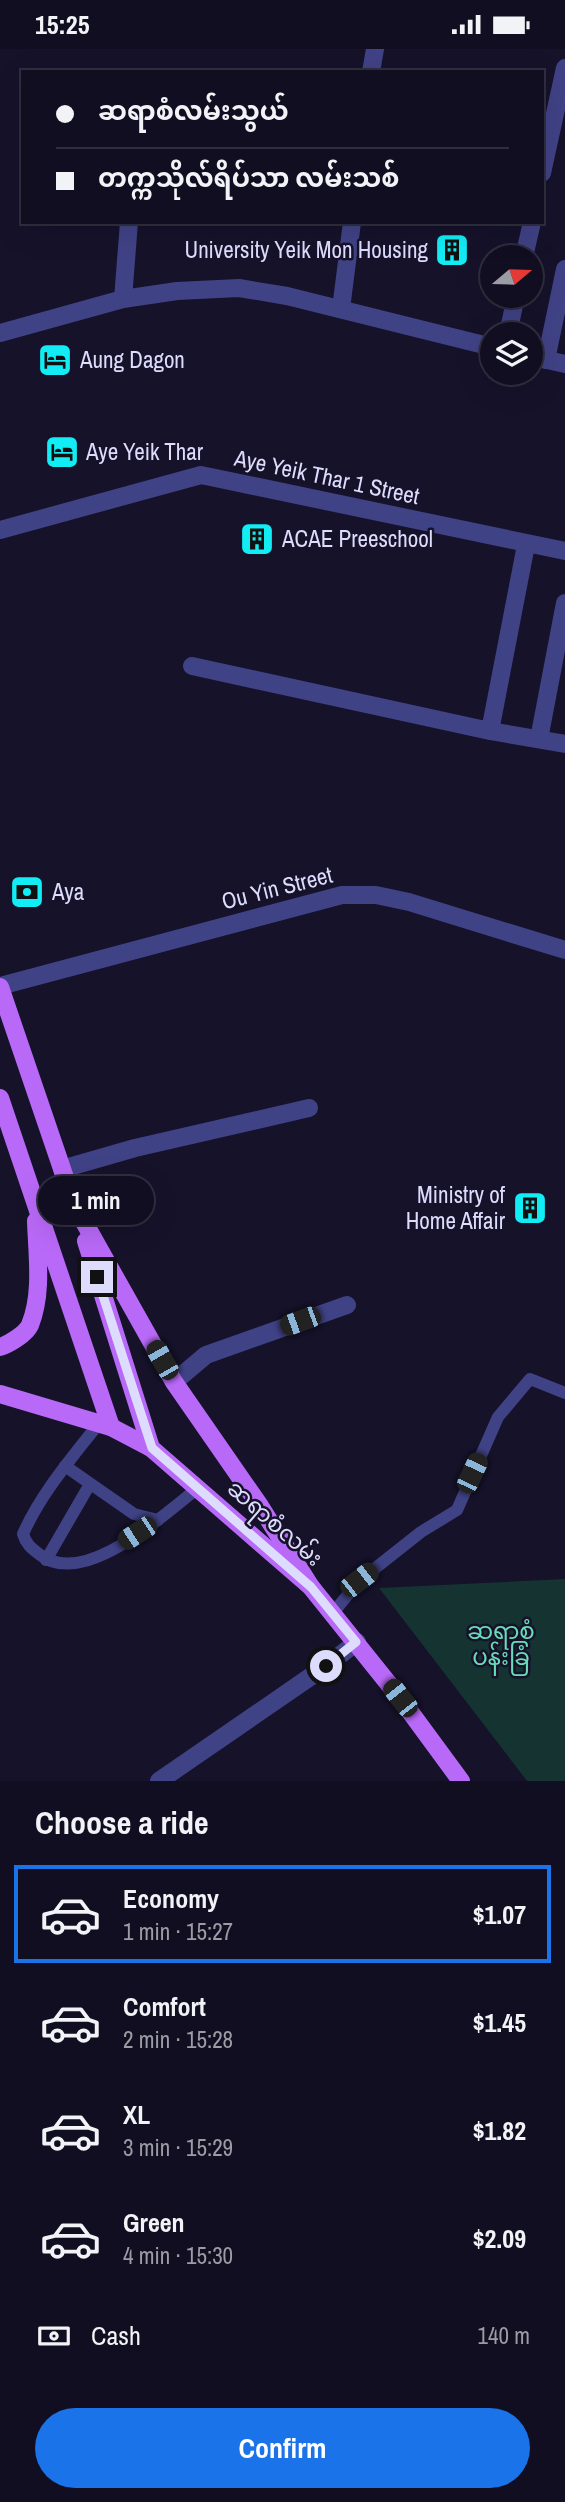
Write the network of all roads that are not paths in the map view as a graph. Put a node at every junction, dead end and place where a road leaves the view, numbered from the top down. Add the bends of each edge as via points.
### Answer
1 (375, 49) edge
2 (565, 68) edge
3 (372, 70) edge
4 (545, 146) edge
5 (129, 224) edge
6 (352, 224) edge
7 (532, 224) edge
8 (527, 245) edge
9 (565, 269) edge
10 (123, 299) junction
11 (341, 309) junction
12 (0, 333) edge
13 (543, 342) edge
14 (480, 344) edge
15 (543, 359) edge
16 (565, 364) edge
17 (0, 530) edge
18 (526, 545) junction
19 (565, 551) edge
20 (565, 603) edge
21 (192, 666) dead end
22 (490, 731) junction
23 (539, 739) junction
24 (565, 744) edge
25 (565, 950) edge
26 (0, 986) edge
27 (8, 1036) edge
28 (0, 1098) edge
29 (309, 1108) dead end
30 (62, 1169) junction
31 (35, 1200) junction
32 (74, 1204) junction
33 (347, 1305) dead end
34 (0, 1347) edge
35 (174, 1382) junction
36 (565, 1393) edge
37 (0, 1394) edge
38 (105, 1425) junction
39 (152, 1448) junction
40 (65, 1466) junction
41 (90, 1484) junction
42 (198, 1488) junction
43 (158, 1520) junction
44 (46, 1560) junction
45 (311, 1587) junction
46 (333, 1613) junction
47 (356, 1642) junction
48 (159, 1781) edge
49 (461, 1781) edge

1 - 3 street
2 - 4 street
5 - 10 street
6 - 11 street
7 - 8 street
9 - 13 street
10 - 11 street via 240,288
10 - 12 street
11 - 14 street
15 - 16 street
17 - 18 street, Aye Yeik Thar 1 Street via 201,475
18 - 19 street, Aye Yeik Thar 1 Street
18 - 22 street
20 - 23 street
21 - 22 street
22 - 23 street
23 - 24 street
25 - 26 street, Ou Yin Street via 408,902 376,895 342,895
26 - 27 main road
27 - 30 main road
28 - 31 main road
29 - 30 street
30 - 32 main road
31 - 34 main road via 38,1290 30,1327
31 - 38 main road
32 - 35 main road
32 - 39 main road
33 - 35 street via 206,1355
35 - 45 main road
36 - 46 lane via 530,1378 498,1417 457,1510 359,1580
37 - 38 main road, ဆရာစံလမ်း
38 - 39 main road, ဆရာစံလမ်း
38 - 40 lane
39 - 42 main road, ဆရာစံလမ်း
40 - 41 lane
40 - 44 lane via 23,1534 27,1544
41 - 43 lane via 135,1514
41 - 44 lane
42 - 43 lane
42 - 45 main road, ဆရာစံလမ်း
43 - 44 lane via 94,1560 72,1565
45 - 46 main road, ဆရာစံလမ်း
46 - 47 main road, ဆရာစံလမ်း
47 - 48 street
47 - 49 main road, ဆရာစံလမ်း

